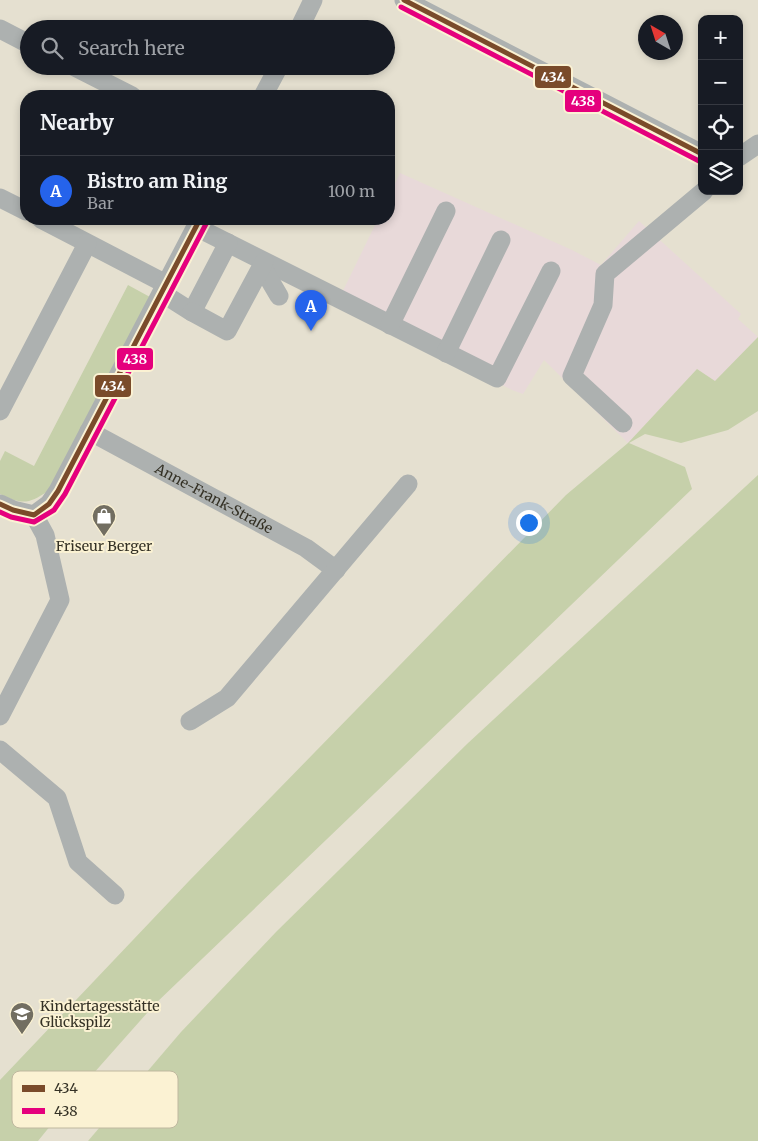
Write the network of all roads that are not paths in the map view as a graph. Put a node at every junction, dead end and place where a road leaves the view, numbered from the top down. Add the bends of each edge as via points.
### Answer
1 (313, 0) edge
2 (404, 0) edge
3 (436, 7) edge
4 (303, 20) edge
5 (0, 29) edge
6 (20, 39) edge
7 (91, 75) edge
8 (274, 75) edge
9 (120, 90) edge
10 (266, 90) edge
11 (758, 144) edge
12 (698, 152) edge
13 (743, 154) edge
14 (699, 195) edge
15 (0, 198) edge
16 (20, 208) edge
17 (446, 210) dead end
18 (52, 225) edge
19 (197, 225) edge
20 (201, 225) edge
21 (501, 240) dead end
22 (228, 243) junction
23 (87, 244) junction
24 (263, 264) junction
25 (551, 270) dead end
26 (164, 288) junction
27 (279, 296) dead end
28 (192, 312) junction
29 (390, 325) junction
30 (446, 353) junction
31 (6, 384) edge
32 (0, 411) edge
33 (623, 423) dead end
34 (89, 431) junction
35 (408, 484) dead end
36 (0, 504) edge
37 (34, 515) junction
38 (336, 570) junction
39 (0, 716) edge
40 (190, 720) dead end
41 (0, 750) edge
42 (115, 895) dead end

1 - 4 street
2 - 3 street
3 - 12 street
5 - 6 street
7 - 9 street
8 - 10 street
11 - 13 street
14 - 33 street via 605,274 603,305 572,376
15 - 16 street
17 - 29 street
18 - 23 street
19 - 26 street
20 - 22 street
21 - 30 street
22 - 24 street
22 - 28 street
23 - 26 street
23 - 31 street
24 - 27 street
24 - 28 street via 227,331
24 - 29 street
25 - 30 street via 497,378
26 - 28 street
26 - 34 street
29 - 30 street
31 - 32 street
34 - 37 street via 58,491 49,504
34 - 38 street, Anne-Frank-Straße via 306,548
35 - 38 street
36 - 37 street
37 - 39 street via 45,535 60,600
38 - 40 street via 227,698
41 - 42 street via 57,798 78,862

